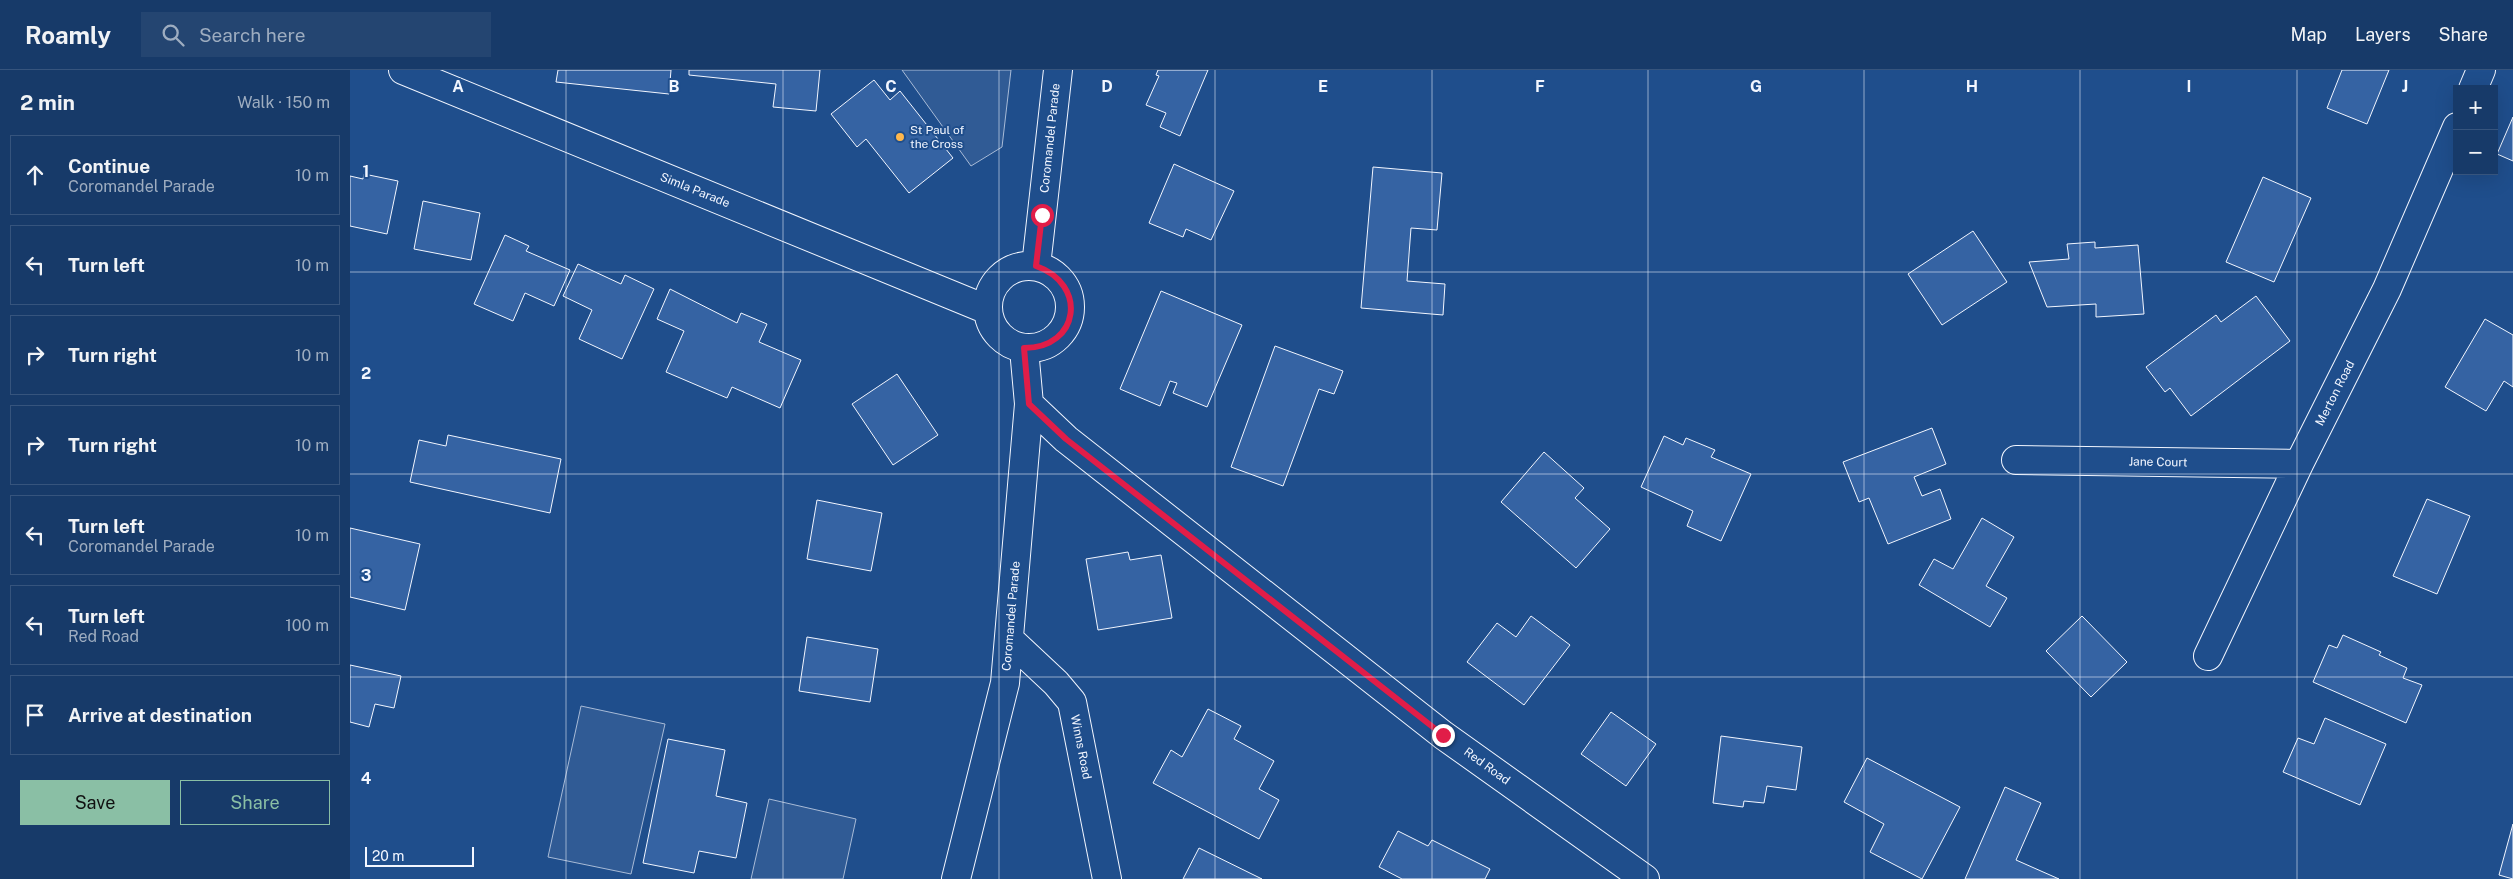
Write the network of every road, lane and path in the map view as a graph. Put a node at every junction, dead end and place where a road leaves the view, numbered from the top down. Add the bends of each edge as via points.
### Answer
1 (403, 70) edge
2 (1058, 70) edge
3 (2481, 70) edge
4 (2475, 85) edge
5 (2455, 130) edge
6 (1036, 266) junction
7 (988, 310) junction
8 (1024, 348) junction
9 (1029, 404) junction
10 (2016, 460) dead end
11 (2299, 464) junction
12 (1009, 639) junction
13 (2208, 656) dead end
14 (1048, 676) junction
15 (1005, 683) junction
16 (956, 879) edge
17 (1108, 879) edge
18 (1645, 879) edge

1 - 7 street, Simla Parade
2 - 6 street, Coromandel Parade
3 - 4 street
5 - 11 street, Merton Road via 2387,289
6 - 7 street via 1023,266 1001,276 989,298
6 - 8 street via 1061,280 1068,292 1070,313 1062,333 1052,343 1039,348
7 - 8 street via 991,324 999,336
8 - 9 street, Coromandel Parade
9 - 12 street, Coromandel Parade
9 - 18 street, Red Road via 1066,439 1443,735
10 - 11 street, Jane Court
11 - 13 street, Merton Road
12 - 14 street, Winns Road
12 - 15 street, Coromandel Parade
14 - 15 street
14 - 17 street, Winns Road via 1072,702
15 - 16 street, Coromandel Parade

